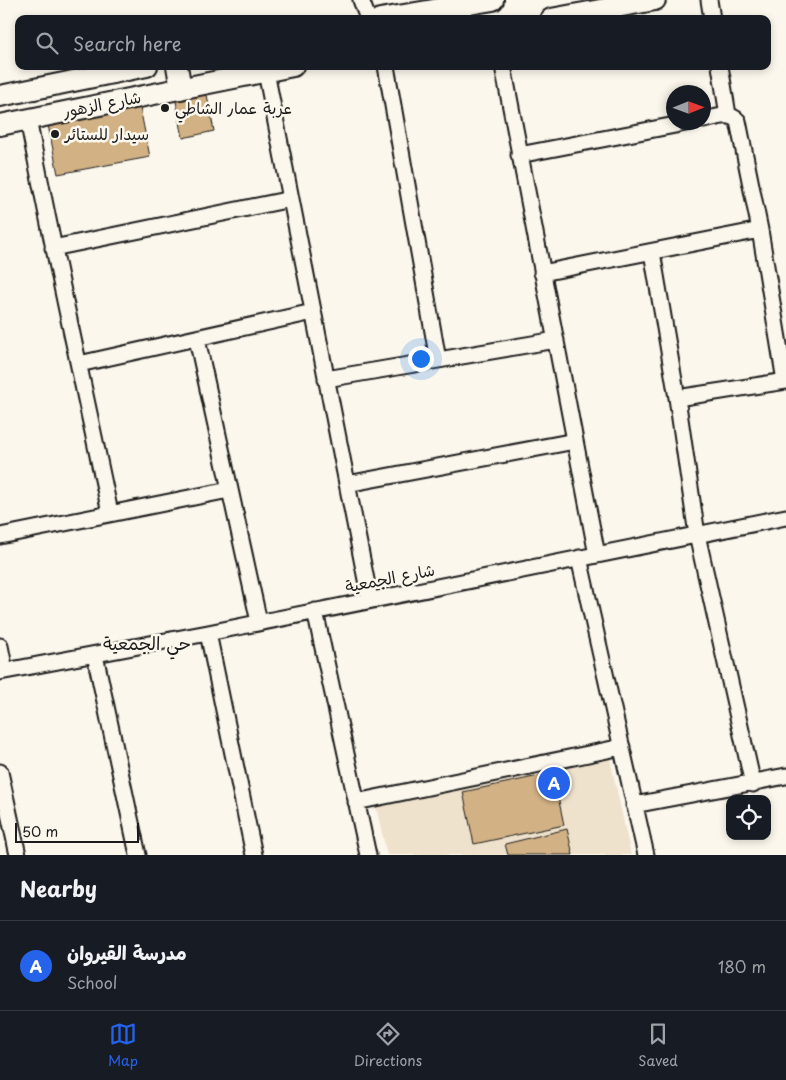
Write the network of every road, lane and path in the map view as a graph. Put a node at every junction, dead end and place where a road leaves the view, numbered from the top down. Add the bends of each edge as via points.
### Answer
1 (361, 0) edge
2 (493, 0) edge
3 (655, 0) edge
4 (709, 0) edge
5 (367, 15) edge
6 (404, 15) edge
7 (573, 15) edge
8 (711, 15) edge
9 (127, 70) edge
10 (178, 70) edge
11 (275, 70) edge
12 (387, 70) edge
13 (504, 70) edge
14 (721, 70) edge
15 (266, 72) junction
16 (181, 88) junction
17 (0, 96) edge
18 (728, 115) junction
19 (28, 119) junction
20 (711, 119) edge
21 (0, 125) edge
22 (666, 127) edge
23 (519, 155) junction
24 (291, 199) junction
25 (760, 230) junction
26 (53, 248) junction
27 (652, 252) junction
28 (542, 273) junction
29 (313, 312) junction
30 (197, 339) junction
31 (556, 340) junction
32 (438, 360) junction
33 (79, 364) junction
34 (326, 379) junction
35 (785, 381) edge
36 (678, 398) junction
37 (575, 441) junction
38 (347, 484) junction
39 (229, 490) junction
40 (110, 513) junction
41 (786, 517) edge
42 (698, 535) junction
43 (0, 536) edge
44 (597, 555) junction
45 (579, 558) junction
46 (370, 600) junction
47 (315, 611) junction
48 (259, 622) junction
49 (208, 633) junction
50 (0, 646) edge
51 (95, 655) junction
52 (2, 672) edge
53 (622, 747) junction
54 (0, 772) edge
55 (786, 776) edge
56 (752, 784) junction
57 (356, 802) junction
58 (634, 805) junction
59 (4, 809) edge
60 (18, 855) edge
61 (138, 855) edge
62 (254, 855) edge
63 (368, 855) edge
64 (646, 855) edge

1 - 5 street
2 - 6 main road
3 - 7 main road
4 - 8 street
9 - 17 main road, شارع الزهور
10 - 16 main road
11 - 15 main road, شارع الزهور
12 - 32 street
13 - 23 street
14 - 18 street
15 - 16 main road, شارع الزهور
15 - 24 street
16 - 19 main road, شارع الزهور
18 - 20 street
18 - 25 street via 738,121
19 - 21 main road, شارع الزهور
19 - 26 street
22 - 23 street
23 - 28 street
24 - 26 street
24 - 29 street
25 - 27 street
25 - 35 street
26 - 33 street
27 - 28 street
27 - 36 street
28 - 31 street
29 - 30 street
29 - 34 street
30 - 33 street
30 - 39 street
31 - 32 street
31 - 37 street
32 - 34 street
33 - 40 street
34 - 38 street
35 - 36 street
36 - 42 street
37 - 38 street
37 - 44 street
38 - 46 street
39 - 40 street
39 - 48 street
40 - 43 street
41 - 42 street, شارع الجمعية
42 - 44 street, شارع الجمعية
42 - 56 street
44 - 45 street, شارع الجمعية
45 - 46 street, شارع الجمعية
45 - 53 street
46 - 47 street, شارع الجمعية
47 - 48 street, شارع الجمعية
47 - 57 street
48 - 49 street, شارع الجمعية
49 - 51 street, شارع الجمعية
49 - 62 street
50 - 52 street
51 - 52 street, شارع الجمعية
51 - 61 street
53 - 57 street
53 - 58 street
54 - 59 street
55 - 56 street
56 - 58 street
57 - 63 street
58 - 64 street
59 - 60 street

